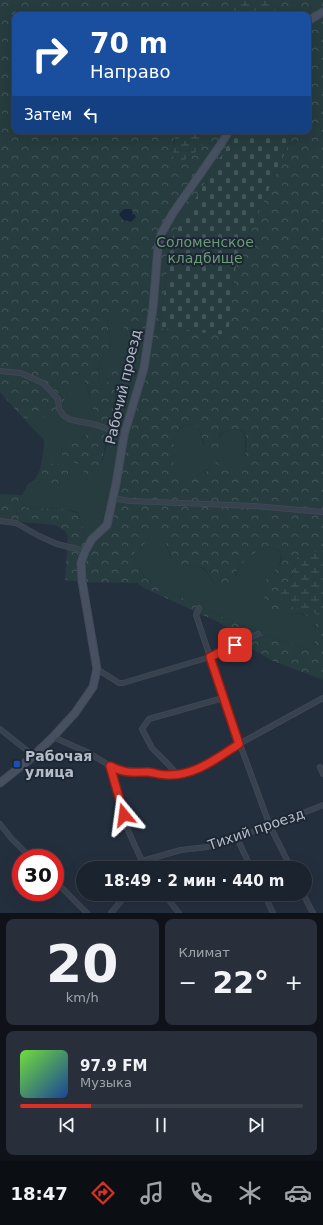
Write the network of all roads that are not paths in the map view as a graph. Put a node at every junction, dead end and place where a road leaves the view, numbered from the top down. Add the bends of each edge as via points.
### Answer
1 (323, 12) edge
2 (311, 20) edge
3 (227, 134) edge
4 (0, 371) edge
5 (124, 435) junction
6 (113, 498) junction
7 (323, 512) edge
8 (0, 522) edge
9 (85, 551) junction
10 (199, 608) dead end
11 (258, 634) dead end
12 (210, 657) junction
13 (97, 669) junction
14 (223, 698) junction
15 (323, 698) edge
16 (0, 729) edge
17 (53, 737) junction
18 (239, 744) junction
19 (34, 756) junction
20 (110, 766) junction
21 (320, 767) dead end
22 (177, 774) junction
23 (323, 774) edge
24 (0, 783) edge
25 (323, 805) edge
26 (0, 824) edge
27 (270, 826) junction
28 (237, 838) junction
29 (22, 849) edge
30 (142, 861) joint
31 (248, 861) edge
32 (288, 861) edge
33 (64, 890) edge
34 (121, 901) edge
35 (170, 901) edge
36 (267, 901) edge
37 (307, 901) edge
38 (87, 913) edge
39 (111, 913) edge
40 (179, 913) edge
41 (273, 913) edge
42 (313, 913) edge

1 - 2 street
3 - 5 street, Рабочий проезд via 161,234 144,368
4 - 5 street via 21,374 43,383 58,399 59,409 64,416 71,420 94,424
5 - 6 street, Рабочий проезд
6 - 7 street
6 - 9 street, Рабочий проезд via 107,525
8 - 9 street via 16,523 56,544
9 - 13 street via 81,563 82,581
10 - 12 street via 196,615
11 - 12 street
12 - 13 street via 123,683
12 - 14 street
13 - 17 street via 93,687 87,697
14 - 18 street
14 - 22 street via 149,719 142,729 152,748
15 - 18 street
16 - 19 street
17 - 19 street
17 - 20 street via 87,752
18 - 22 street via 203,767
18 - 27 street
19 - 24 street
20 - 22 street via 132,773
20 - 30 street via 127,828
21 - 23 street
25 - 27 street, Тихий проезд
26 - 29 street
27 - 28 street, Тихий проезд
27 - 32 street
28 - 30 street, Тихий проезд via 207,848 181,850
28 - 31 street
33 - 38 street
34 - 39 street
35 - 40 street
36 - 41 street
37 - 42 street

